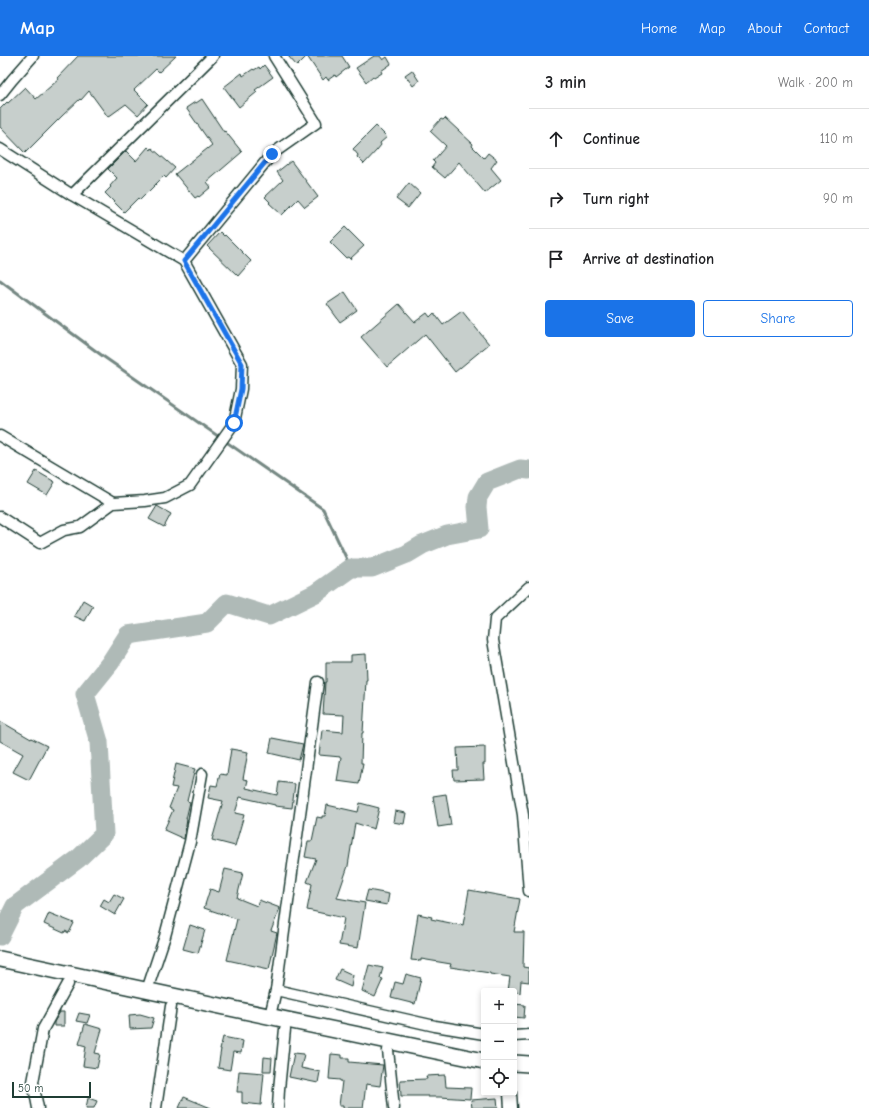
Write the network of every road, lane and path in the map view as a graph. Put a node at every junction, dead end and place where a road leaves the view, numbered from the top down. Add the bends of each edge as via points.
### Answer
1 (33, 56) edge
2 (213, 56) edge
3 (274, 56) edge
4 (0, 95) edge
5 (0, 149) edge
6 (72, 195) junction
7 (184, 261) junction
8 (0, 436) edge
9 (113, 503) junction
10 (0, 517) edge
11 (529, 587) edge
12 (318, 682) dead end
13 (202, 774) dead end
14 (526, 814) edge
15 (529, 891) edge
16 (0, 958) edge
17 (0, 970) edge
18 (68, 984) junction
19 (146, 990) junction
20 (276, 990) junction
21 (171, 1006) junction
22 (270, 1016) junction
23 (285, 1029) junction
24 (481, 1034) edge
25 (529, 1035) edge
26 (517, 1036) edge
27 (388, 1050) junction
28 (481, 1060) edge
29 (517, 1063) edge
30 (529, 1064) edge
31 (481, 1068) edge
32 (517, 1071) edge
33 (529, 1071) edge
34 (510, 1096) edge
35 (38, 1108) edge
36 (156, 1108) edge
37 (278, 1108) edge
38 (394, 1108) edge
39 (511, 1108) edge

1 - 4 street
2 - 6 street
3 - 7 street via 316,123 272,154
5 - 6 street
6 - 7 street
7 - 9 street via 242,364 241,389 234,423 190,485 165,498
8 - 9 street
9 - 10 street via 80,527 64,530 40,543
11 - 14 street via 495,619 493,640
12 - 20 street
13 - 19 street via 190,842 165,936
14 - 15 street
16 - 19 main road
17 - 18 main road
18 - 21 main road
18 - 35 street via 43,1029 33,1082
19 - 22 main road
20 - 22 street
20 - 24 street via 435,1026
21 - 23 main road
21 - 36 street
22 - 28 main road
23 - 27 main road
23 - 37 street
25 - 26 street
27 - 31 main road
27 - 38 street
29 - 30 main road
32 - 33 main road
34 - 39 street

